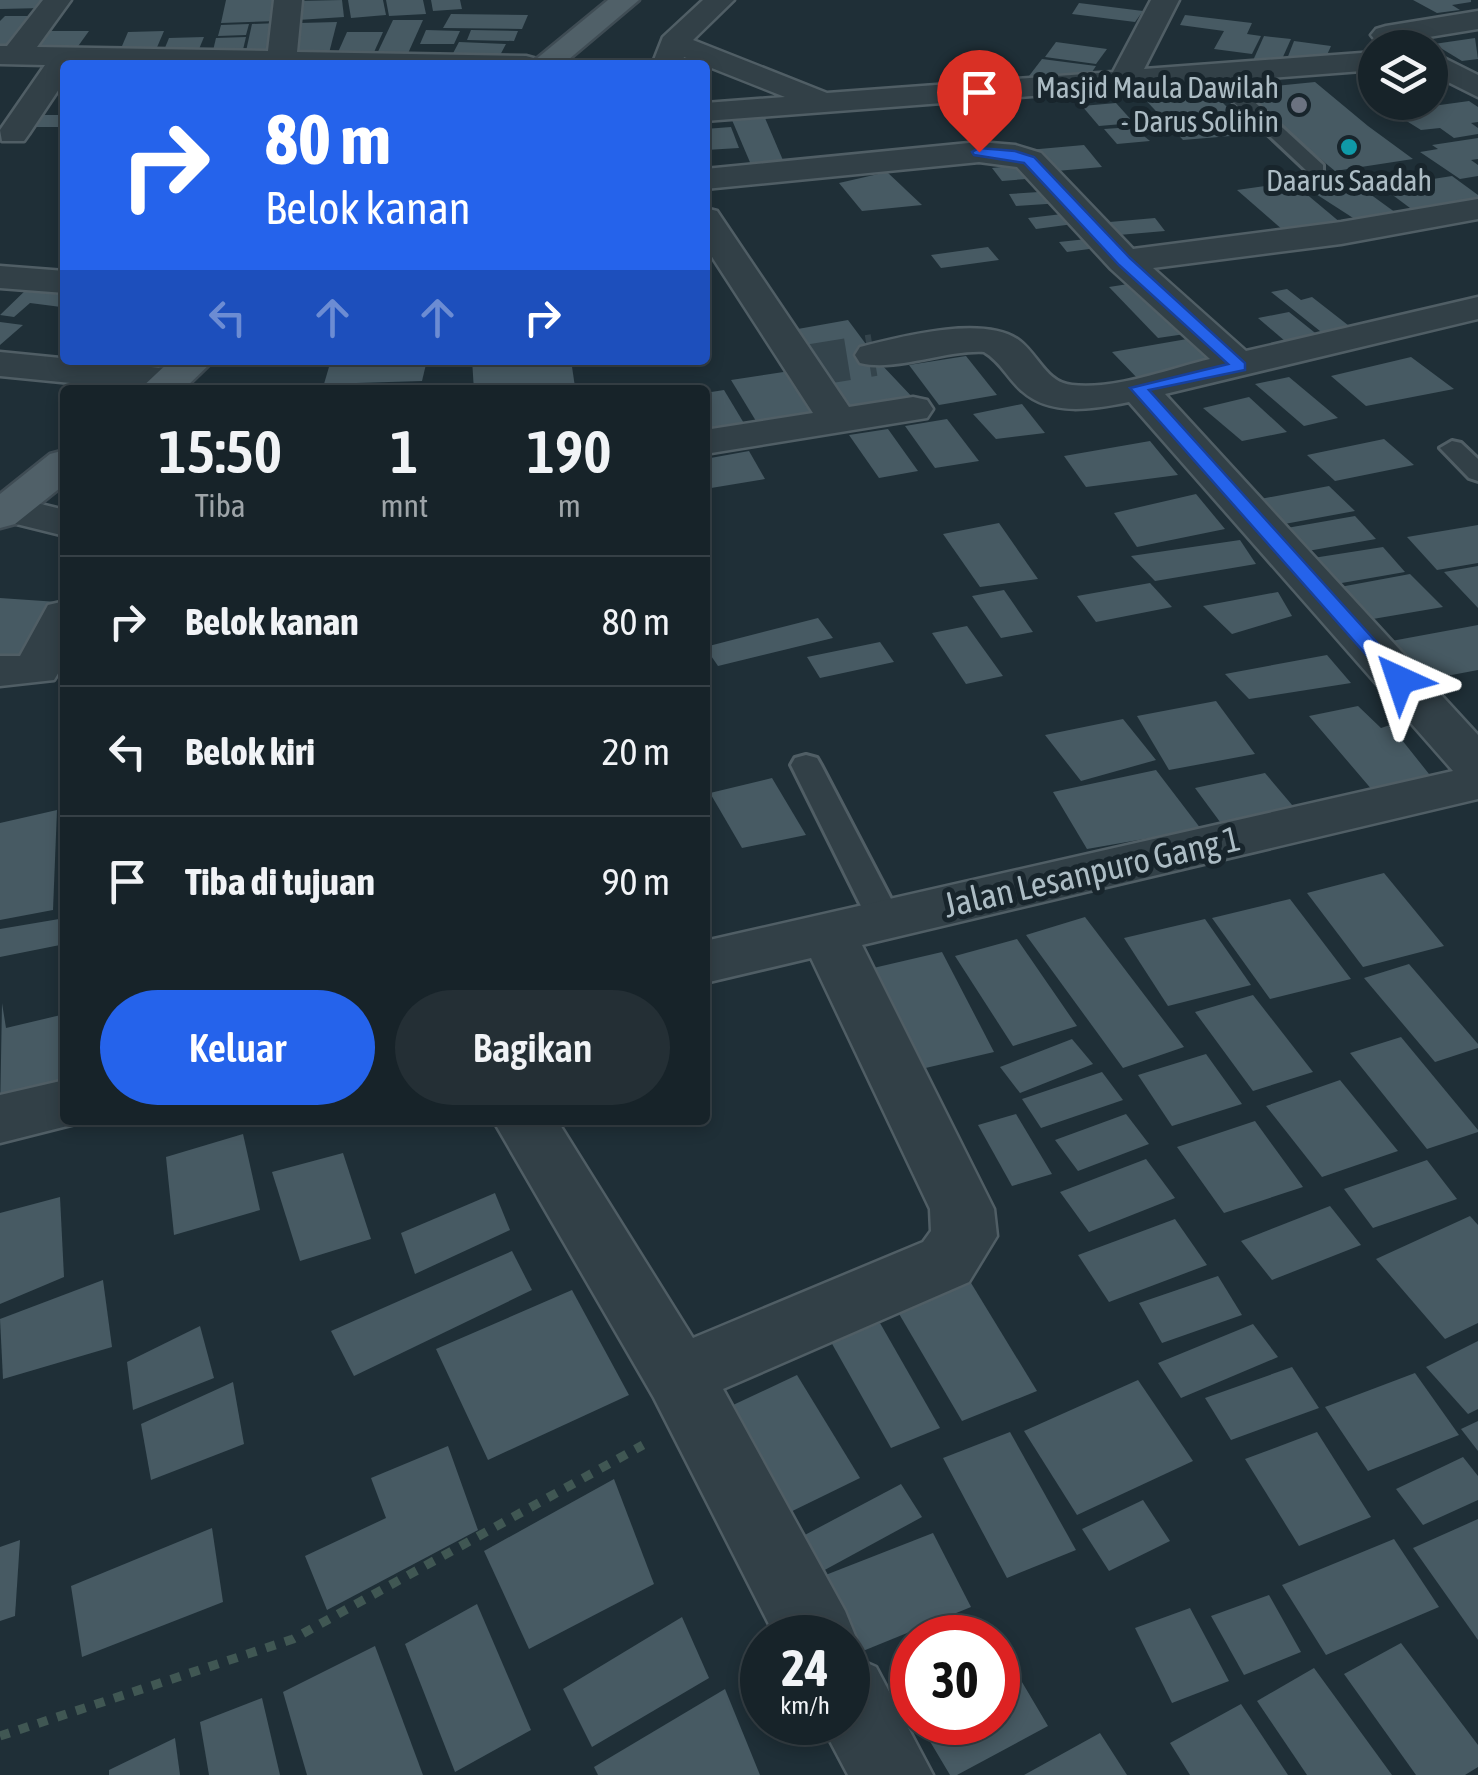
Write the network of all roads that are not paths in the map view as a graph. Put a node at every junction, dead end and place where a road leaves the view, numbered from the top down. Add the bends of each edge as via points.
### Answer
1 (57, 0) edge
2 (288, 0) edge
3 (624, 0) edge
4 (720, 0) edge
5 (1165, 0) edge
6 (1386, 0) edge
7 (1478, 20) edge
8 (1380, 30) edge
9 (1447, 30) edge
10 (1358, 53) edge
11 (670, 54) edge
12 (7, 55) edge
13 (65, 57) junction
14 (63, 60) edge
15 (193, 60) edge
16 (279, 60) edge
17 (550, 60) edge
18 (60, 64) edge
19 (710, 66) edge
20 (1448, 70) edge
21 (1216, 76) junction
22 (1123, 81) junction
23 (1478, 88) edge
24 (0, 98) edge
25 (37, 98) junction
26 (831, 104) junction
27 (710, 112) edge
28 (13, 134) dead end
29 (1316, 169) dead end
30 (710, 179) edge
31 (1478, 209) edge
32 (710, 225) edge
33 (1124, 262) junction
34 (0, 277) edge
35 (60, 282) edge
36 (1478, 308) edge
37 (874, 355) tunnel mouth
38 (0, 364) edge
39 (1240, 366) junction
40 (175, 377) edge
41 (1138, 388) junction
42 (913, 410) dead end
43 (839, 421) junction
44 (710, 441) edge
45 (1452, 448) dead end
46 (60, 468) edge
47 (1478, 473) edge
48 (2, 510) edge
49 (60, 522) edge
50 (60, 626) edge
51 (0, 671) edge
52 (806, 764) dead end
53 (1478, 768) edge
54 (1478, 782) edge
55 (857, 927) junction
56 (710, 961) edge
57 (60, 1105) edge
58 (0, 1120) edge
59 (527, 1125) edge
60 (690, 1395) junction
61 (805, 1615) edge
62 (870, 1736) edge
63 (892, 1775) edge

1 - 12 street
2 - 16 street
3 - 17 main road
4 - 11 street
5 - 22 street
6 - 8 street
7 - 9 street
10 - 21 street
12 - 13 street
13 - 14 street
13 - 15 street
18 - 25 street
19 - 26 street
20 - 23 street
21 - 22 street
21 - 29 lane
22 - 26 street
24 - 25 street
25 - 28 street
26 - 27 street
30 - 33 street via 979,152 1015,155 1029,160
31 - 33 street
32 - 43 street
33 - 39 street
34 - 35 street
36 - 39 street
37 - 41 street via 985,340 1006,350 1055,396
38 - 40 street
39 - 41 street
41 - 53 street
42 - 43 street
43 - 44 street
45 - 47 lane
46 - 48 main road
48 - 49 street
50 - 51 street via 37,670
52 - 55 lane
54 - 55 street, Jalan Lesanpuro Gang 1
55 - 56 street, Jalan Lesanpuro Gang 1
55 - 60 street via 962,1210 964,1236 946,1262
57 - 58 street
59 - 60 street
60 - 61 street
62 - 63 street

